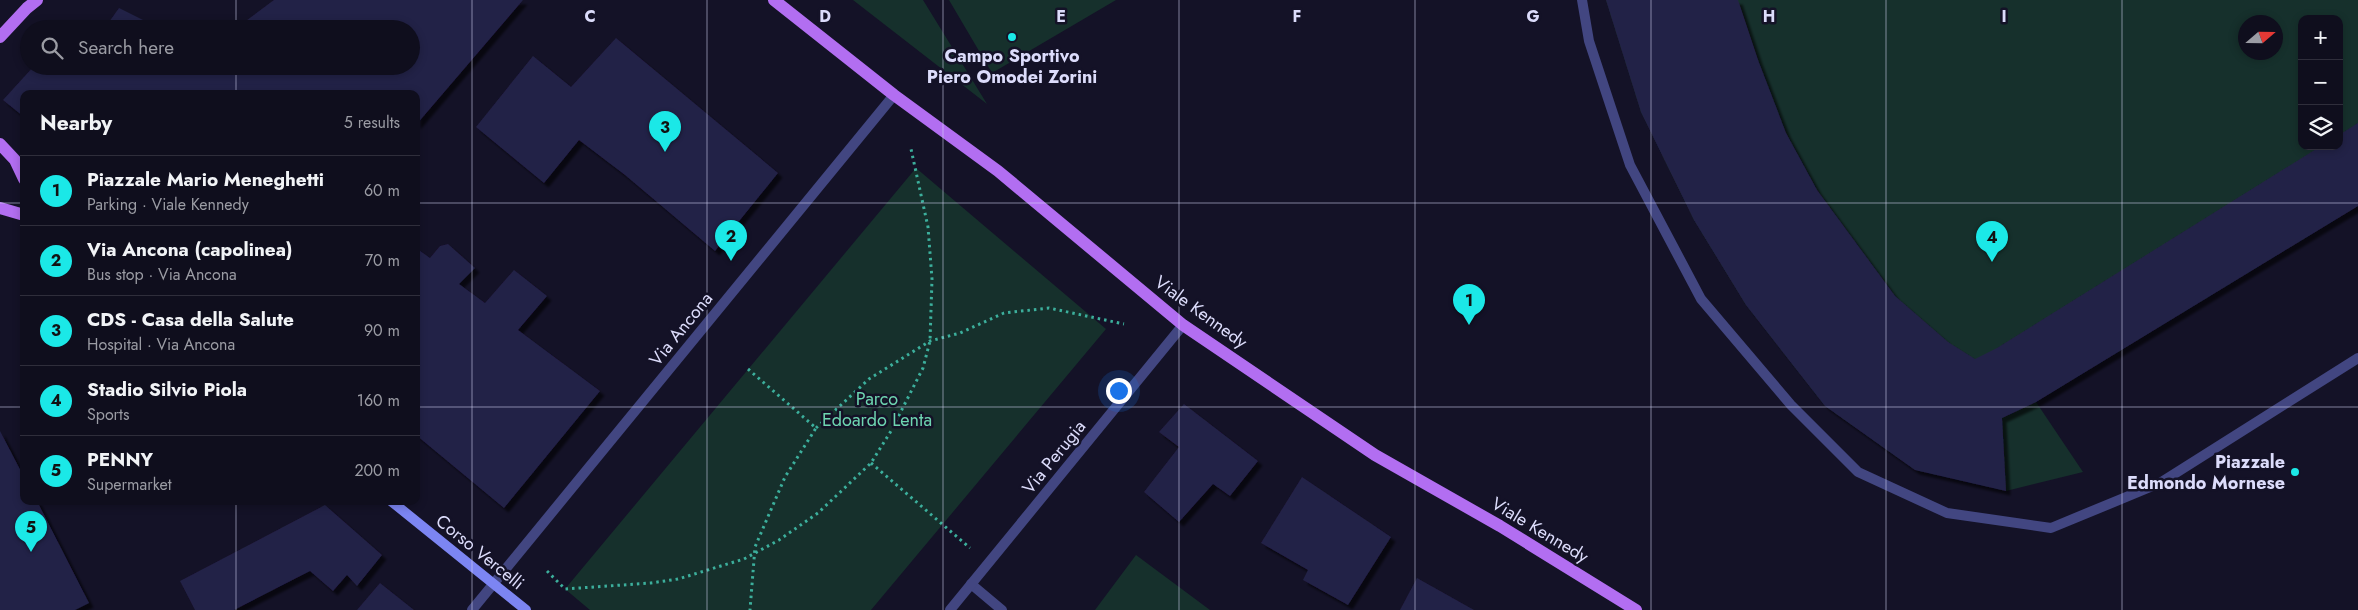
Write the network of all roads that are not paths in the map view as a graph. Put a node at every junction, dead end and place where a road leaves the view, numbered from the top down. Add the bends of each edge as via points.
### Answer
1 (37, 0) edge
2 (774, 0) edge
3 (1582, 0) edge
4 (0, 37) edge
5 (894, 95) junction
6 (0, 144) edge
7 (20, 171) edge
8 (0, 208) edge
9 (20, 213) edge
10 (1183, 325) junction
11 (2358, 358) edge
12 (396, 505) edge
13 (493, 584) junction
14 (971, 584) junction
15 (472, 610) edge
16 (526, 610) edge
17 (950, 610) edge
18 (1002, 610) edge
19 (1636, 610) edge

1 - 4 main road
2 - 5 main road, Viale Kennedy
3 - 11 street via 1589,41 1630,165 1701,299 1791,405 1858,472 1947,513 2052,528 2160,483
5 - 10 main road, Viale Kennedy via 998,171
5 - 13 street, Via Ancona
6 - 7 main road
8 - 9 main road
10 - 14 street, Via Perugia
10 - 19 main road, Viale Kennedy via 1374,455 1500,526
12 - 13 main road, Corso Vercelli
13 - 15 street, Via Ancona
13 - 16 main road, Corso Vercelli
14 - 17 street, Via Perugia
14 - 18 street

